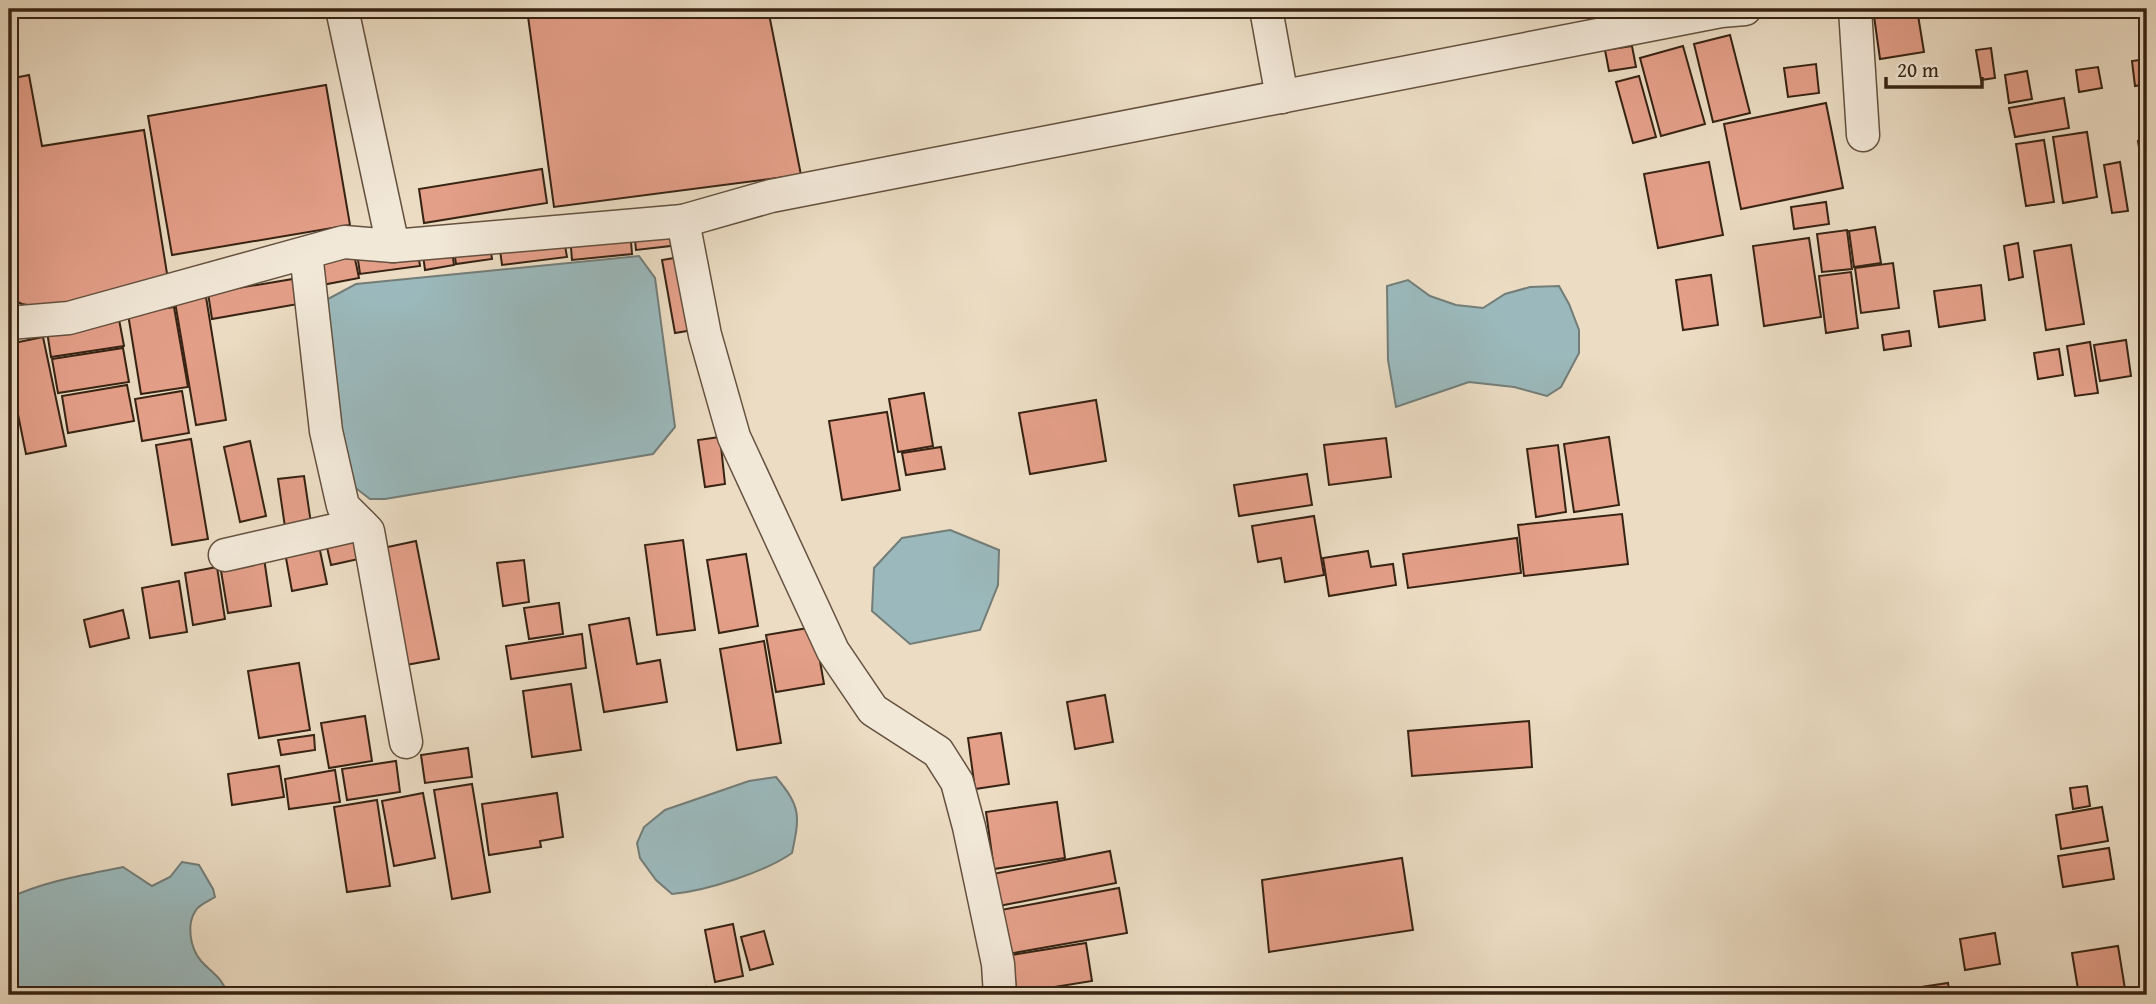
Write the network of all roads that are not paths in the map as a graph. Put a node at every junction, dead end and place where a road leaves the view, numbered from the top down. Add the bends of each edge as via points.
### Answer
1 (342, 9) edge
2 (1266, 9) edge
3 (1745, 9) edge
4 (1855, 9) edge
5 (1282, 97) junction
6 (1863, 135) dead end
7 (683, 221) junction
8 (393, 246) junction
9 (306, 253) junction
10 (9, 323) edge
11 (361, 524) junction
12 (225, 555) dead end
13 (406, 742) dead end
14 (1000, 995) edge

1 - 8 street
2 - 5 street
3 - 5 street
4 - 6 street
5 - 7 street via 771,197
7 - 8 street
7 - 14 street via 705,335 734,437 834,651 873,710 938,751 957,782 995,952
8 - 9 street via 344,242
9 - 10 street via 69,318
9 - 11 street via 326,431 343,506
11 - 12 street
11 - 13 street via 368,531

